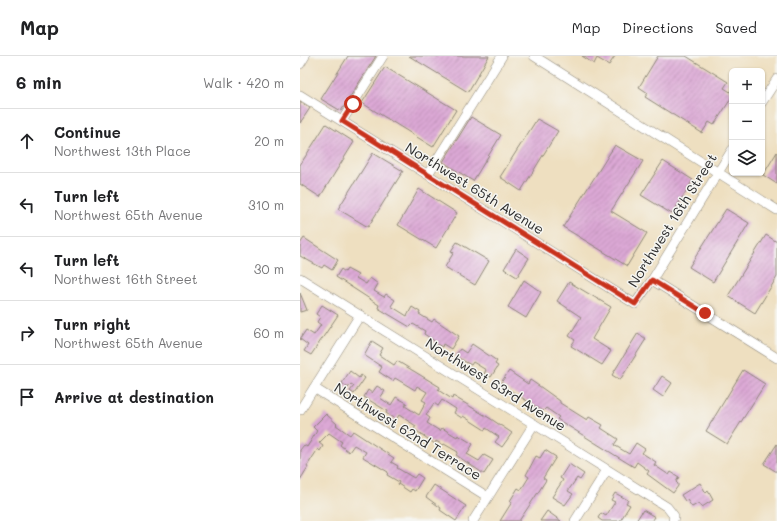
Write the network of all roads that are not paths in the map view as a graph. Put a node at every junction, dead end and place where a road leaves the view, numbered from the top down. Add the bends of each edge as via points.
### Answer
1 (305, 56) edge
2 (383, 56) edge
3 (502, 56) edge
4 (534, 56) edge
5 (300, 64) edge
6 (777, 79) edge
7 (300, 95) edge
8 (765, 97) edge
9 (342, 121) junction
10 (729, 155) edge
11 (718, 172) junction
12 (428, 174) junction
13 (777, 210) edge
14 (300, 278) edge
15 (652, 280) junction
16 (635, 304) joint
17 (360, 316) junction
18 (777, 358) edge
19 (314, 388) junction
20 (300, 410) edge
21 (534, 424) junction
22 (607, 470) junction
23 (488, 497) junction
24 (674, 518) edge
25 (473, 521) edge
26 (575, 521) edge

1 - 5 street
2 - 9 street
3 - 12 street
4 - 11 street
6 - 8 street
7 - 9 street, Northwest 65th Avenue
9 - 12 street, Northwest 65th Avenue
10 - 11 street, Northwest 16th Street
11 - 13 street
11 - 15 street, Northwest 16th Street
12 - 16 street, Northwest 65th Avenue
14 - 17 street, Northwest 63rd Avenue
15 - 16 street, Northwest 16th Street
15 - 18 street
17 - 19 street
17 - 21 street, Northwest 63rd Avenue
19 - 20 street
19 - 23 street, Northwest 62nd Terrace
21 - 22 street, Northwest 63rd Avenue
21 - 23 street
22 - 24 street, Northwest 63rd Avenue via 667,507
22 - 26 street
23 - 25 street

